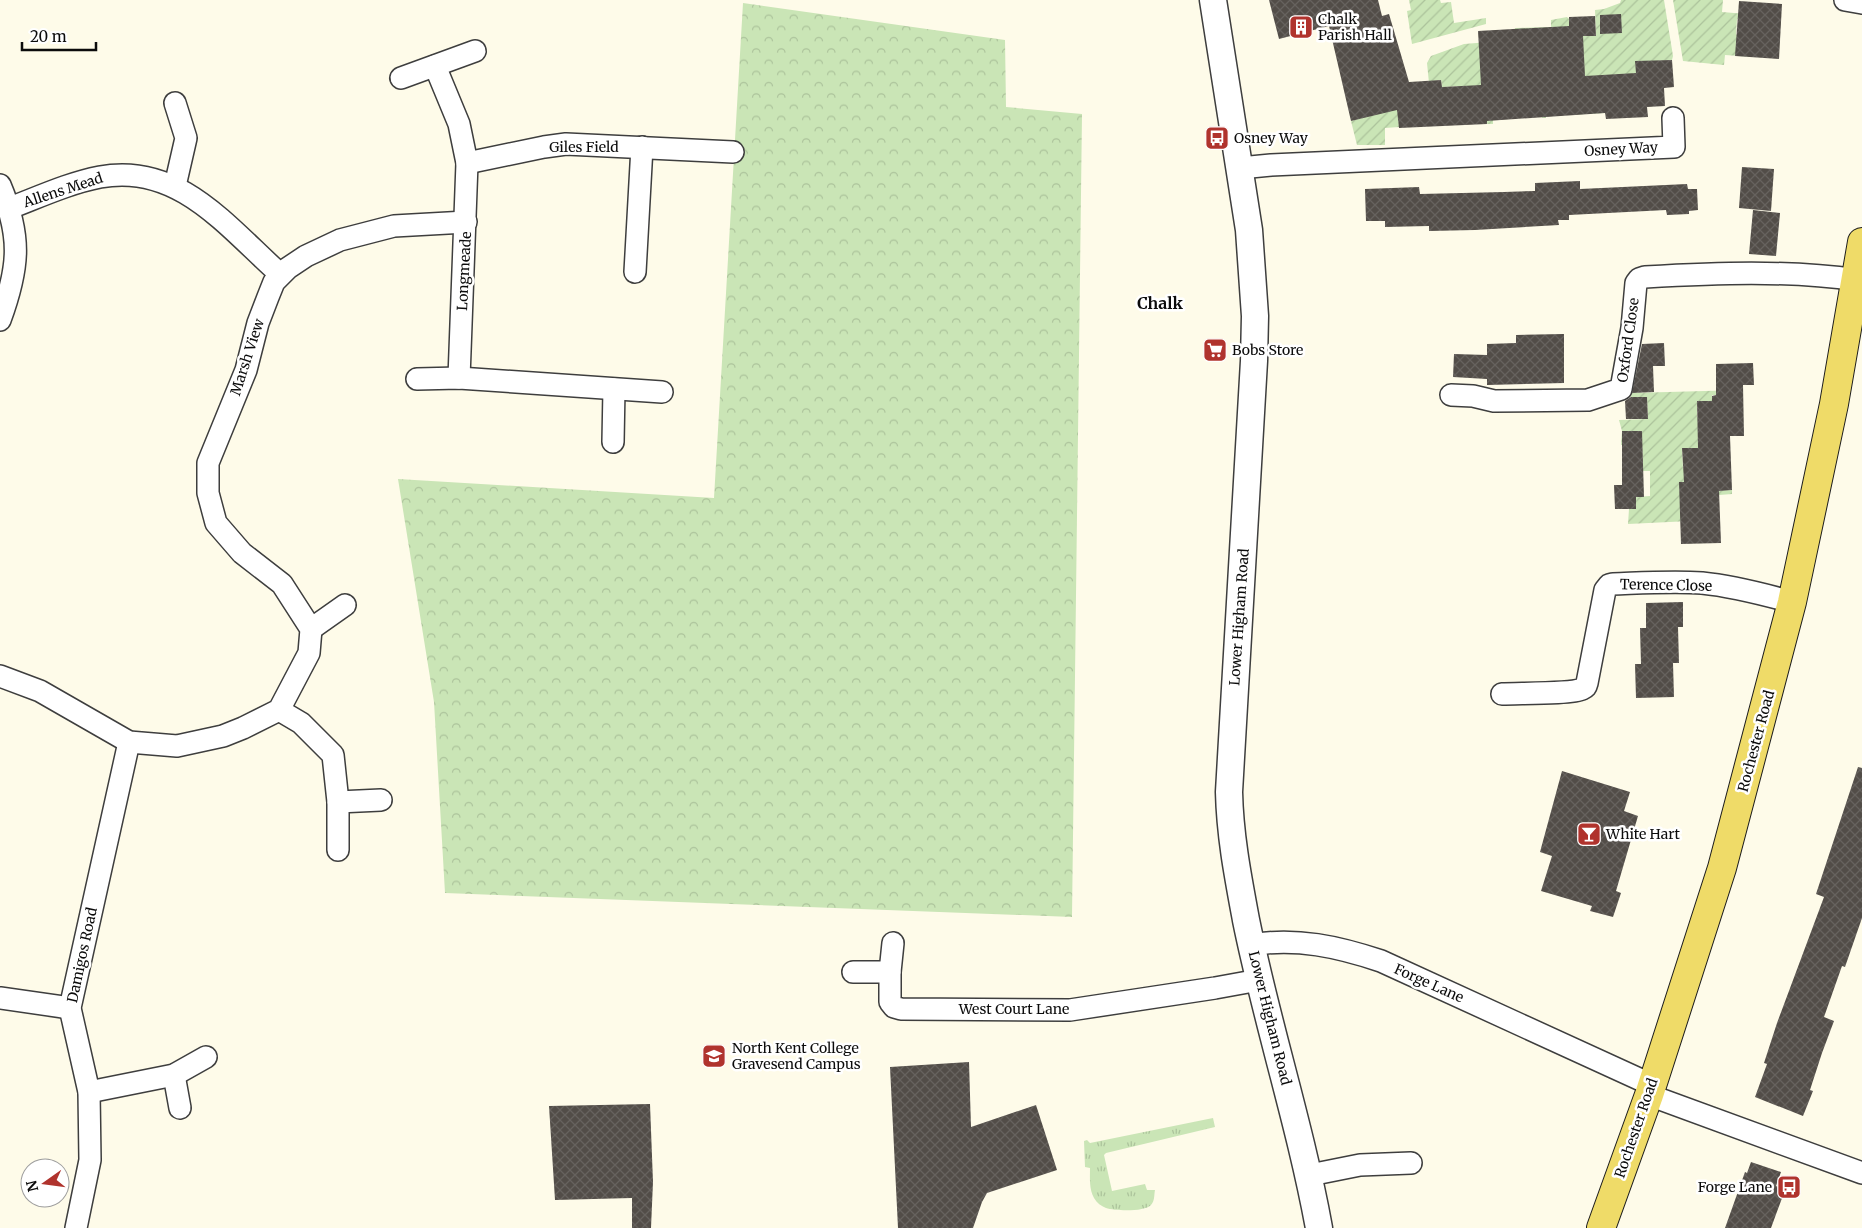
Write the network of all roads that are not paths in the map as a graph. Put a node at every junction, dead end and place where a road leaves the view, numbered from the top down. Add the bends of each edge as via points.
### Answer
1 (1213, 0) edge
2 (1845, 0) edge
3 (1862, 3) edge
4 (474, 52) dead end
5 (435, 66) junction
6 (401, 78) dead end
7 (175, 103) dead end
8 (1673, 118) dead end
9 (642, 147) junction
10 (732, 152) dead end
11 (467, 163) junction
12 (1240, 168) junction
13 (0, 185) edge
14 (175, 186) junction
15 (10, 208) junction
16 (466, 222) junction
17 (1862, 242) edge
18 (635, 272) dead end
19 (280, 274) junction
20 (1856, 280) junction
21 (0, 320) edge
22 (459, 378) junction
23 (416, 379) dead end
24 (614, 389) junction
25 (662, 392) dead end
26 (1452, 395) dead end
27 (613, 442) dead end
28 (1792, 602) junction
29 (345, 605) dead end
30 (311, 629) junction
31 (0, 676) edge
32 (1502, 694) dead end
33 (278, 710) junction
34 (129, 742) junction
35 (381, 800) dead end
36 (338, 802) junction
37 (338, 850) dead end
38 (893, 943) dead end
39 (1252, 945) junction
40 (854, 972) dead end
41 (890, 972) junction
42 (1259, 980) junction
43 (0, 998) edge
44 (70, 1008) junction
45 (206, 1057) dead end
46 (174, 1075) junction
47 (1650, 1090) junction
48 (89, 1092) junction
49 (180, 1108) dead end
50 (1410, 1163) dead end
51 (1862, 1173) edge
52 (1310, 1175) junction
53 (76, 1228) edge
54 (1319, 1228) edge
55 (1601, 1228) edge

1 - 12 street, Lower Higham Road
2 - 3 street
4 - 5 street
5 - 6 street
5 - 11 street, Longmeade via 459,124
7 - 14 street via 186,138
8 - 12 street, Osney Way via 1674,147
9 - 10 street, Giles Field
9 - 11 street, Giles Field via 560,145
9 - 18 street
11 - 16 street, Longmeade
12 - 39 street, Lower Higham Road via 1255,316 1228,792 1232,842
13 - 15 street, Allens Mead
14 - 15 street, Allens Mead via 140,176 108,176 71,185
14 - 19 street, Allens Mead via 198,200
15 - 21 street, Allens Mead via 15,267
16 - 19 street, Marsh View via 394,226 357,234 306,256
16 - 22 street, Longmeade
17 - 20 main road, Rochester Road
19 - 30 street, Marsh View via 258,323 246,370 208,462 208,493 216,523 242,554 282,584
20 - 26 street, Oxford Close via 1744,273 1645,277 1636,283 1621,389 1588,400 1494,401
20 - 28 main road, Rochester Road via 1834,404
22 - 23 street
22 - 24 street
24 - 25 street
24 - 27 street
28 - 32 street, Terence Close via 1702,583 1609,585 1605,590 1585,687 1565,692
28 - 47 main road, Rochester Road via 1722,868
29 - 30 street
30 - 33 street via 309,653
31 - 34 street via 40,691
33 - 34 street via 223,736 177,746
33 - 36 street via 300,723 333,755
34 - 44 street, Damigos Road
35 - 36 street
36 - 37 street
38 - 41 street, West Court Lane
39 - 42 street, Lower Higham Road
39 - 47 street, Forge Lane via 1314,944 1370,958 1425,980
40 - 41 street
41 - 42 street, West Court Lane via 890,1002 901,1009 1070,1010
42 - 52 street, Lower Higham Road
43 - 44 street
44 - 48 street, Damigos Road
45 - 46 street
46 - 48 street
46 - 49 street
47 - 51 street, Forge Lane
47 - 55 main road, Rochester Road
48 - 53 street, Damigos Road via 90,1160
50 - 52 street via 1360,1165
52 - 54 street, Lower Higham Road

